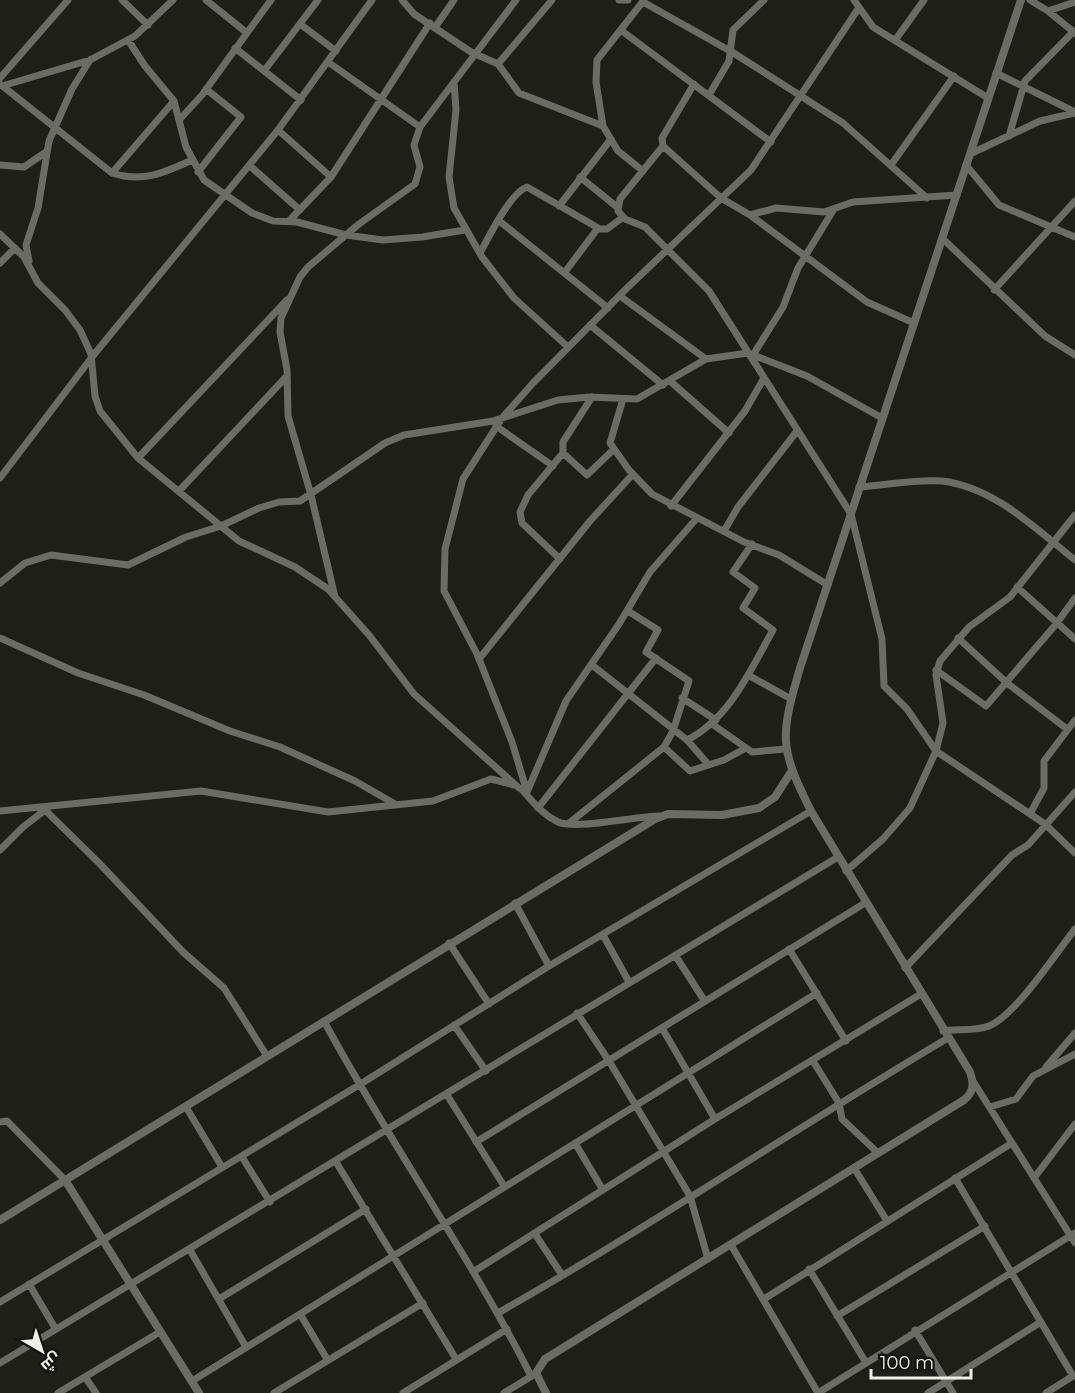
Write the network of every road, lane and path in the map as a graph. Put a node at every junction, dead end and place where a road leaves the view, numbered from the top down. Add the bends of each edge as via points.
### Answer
1 (122, 0) edge
2 (173, 0) edge
3 (206, 0) edge
4 (272, 0) edge
5 (318, 0) edge
6 (372, 0) edge
7 (402, 0) edge
8 (454, 0) edge
9 (516, 0) edge
10 (552, 0) edge
11 (619, 0) edge
12 (628, 0) edge
13 (765, 0) edge
14 (854, 0) edge
15 (924, 0) edge
16 (1021, 0) edge
17 (1030, 0) edge
18 (64, 1) edge
19 (643, 1) edge
20 (1075, 2) edge
21 (858, 9) junction
22 (1048, 11) junction
23 (300, 24) junction
24 (148, 25) junction
25 (433, 25) junction
26 (622, 31) junction
27 (1074, 32) edge
28 (246, 33) junction
29 (896, 39) junction
30 (128, 40) junction
31 (235, 48) junction
32 (336, 51) junction
33 (732, 52) junction
34 (475, 54) junction
35 (90, 60) junction
36 (328, 62) junction
37 (498, 64) junction
38 (264, 71) junction
39 (996, 73) junction
40 (954, 76) junction
41 (454, 82) junction
42 (1, 83) edge
43 (694, 84) junction
44 (1022, 87) junction
45 (207, 89) junction
46 (709, 95) junction
47 (801, 97) junction
48 (381, 98) junction
49 (988, 98) junction
50 (301, 100) junction
51 (174, 101) junction
52 (1075, 113) edge
53 (180, 118) junction
54 (603, 126) junction
55 (420, 127) junction
56 (54, 129) junction
57 (278, 130) junction
58 (1009, 136) junction
59 (611, 139) junction
60 (771, 142) junction
61 (663, 146) junction
62 (46, 152) junction
63 (970, 154) junction
64 (192, 160) junction
65 (0, 165) edge
66 (891, 165) junction
67 (966, 165) junction
68 (250, 166) junction
69 (643, 171) junction
70 (198, 172) junction
71 (112, 173) junction
72 (331, 177) junction
73 (580, 177) junction
74 (957, 195) junction
75 (227, 196) junction
76 (721, 198) junction
77 (927, 198) junction
78 (1075, 201) edge
79 (558, 206) junction
80 (617, 207) junction
81 (300, 210) junction
82 (834, 210) junction
83 (750, 215) junction
84 (622, 218) junction
85 (498, 220) junction
86 (289, 221) junction
87 (1051, 225) junction
88 (598, 228) junction
89 (465, 230) junction
90 (0, 234) edge
91 (346, 235) junction
92 (1075, 237) edge
93 (942, 238) junction
94 (15, 248) junction
95 (669, 250) junction
96 (480, 253) junction
97 (805, 256) junction
98 (0, 263) edge
99 (30, 266) junction
100 (565, 272) junction
101 (994, 290) junction
102 (620, 296) junction
103 (290, 297) junction
104 (608, 308) junction
105 (914, 323) junction
106 (590, 325) junction
107 (568, 347) junction
108 (751, 354) junction
109 (1075, 355) edge
110 (92, 357) junction
111 (706, 360) junction
112 (287, 376) junction
113 (764, 378) junction
114 (670, 381) junction
115 (663, 385) junction
116 (592, 397) junction
117 (623, 399) junction
118 (502, 418) junction
119 (882, 418) junction
120 (496, 426) junction
121 (797, 431) junction
122 (729, 433) junction
123 (614, 449) junction
124 (563, 453) junction
125 (138, 458) junction
126 (553, 466) junction
127 (633, 474) junction
128 (0, 478) edge
129 (859, 487) junction
130 (179, 491) junction
131 (311, 495) junction
132 (672, 506) junction
133 (851, 514) junction
134 (1075, 515) edge
135 (697, 518) junction
136 (221, 526) junction
137 (724, 531) junction
138 (1052, 542) junction
139 (752, 544) junction
140 (560, 559) junction
141 (1075, 560) edge
142 (11, 572) junction
143 (0, 577) edge
144 (0, 583) edge
145 (828, 585) junction
146 (1017, 587) junction
147 (336, 598) junction
148 (1075, 598) edge
149 (628, 611) junction
150 (1057, 623) junction
151 (0, 638) edge
152 (958, 638) junction
153 (1075, 639) edge
154 (656, 658) junction
155 (479, 659) junction
156 (591, 665) junction
157 (936, 670) junction
158 (748, 675) junction
159 (1007, 683) junction
160 (629, 696) junction
161 (682, 698) junction
162 (791, 699) junction
163 (1075, 720) edge
164 (714, 722) junction
165 (1067, 729) junction
166 (673, 731) junction
167 (687, 740) junction
168 (664, 747) junction
169 (746, 748) junction
170 (785, 749) junction
171 (936, 751) junction
172 (708, 764) junction
173 (791, 772) junction
174 (519, 788) junction
175 (1075, 792) edge
176 (527, 793) junction
177 (395, 804) junction
178 (48, 807) junction
179 (538, 808) junction
180 (0, 811) edge
181 (811, 811) junction
182 (1030, 814) junction
183 (660, 816) junction
184 (567, 824) junction
185 (1045, 824) junction
186 (0, 850) edge
187 (1075, 853) edge
188 (838, 857) junction
189 (846, 871) junction
190 (515, 903) junction
191 (865, 903) junction
192 (1075, 929) edge
193 (603, 935) junction
194 (449, 943) junction
195 (789, 949) junction
196 (675, 955) junction
197 (549, 966) junction
198 (905, 968) junction
199 (629, 982) junction
200 (817, 993) junction
201 (921, 994) junction
202 (704, 1000) junction
203 (489, 1004) junction
204 (577, 1013) junction
205 (324, 1021) junction
206 (454, 1025) junction
207 (662, 1028) junction
208 (1075, 1033) edge
209 (946, 1034) junction
210 (846, 1041) junction
211 (1075, 1054) edge
212 (267, 1056) junction
213 (609, 1061) junction
214 (813, 1061) junction
215 (1043, 1070) junction
216 (486, 1071) junction
217 (688, 1075) junction
218 (973, 1081) junction
219 (359, 1085) junction
220 (970, 1094) junction
221 (447, 1095) junction
222 (984, 1098) junction
223 (839, 1103) junction
224 (636, 1106) junction
225 (186, 1107) junction
226 (990, 1107) junction
227 (0, 1113) edge
228 (715, 1119) junction
229 (4, 1122) edge
230 (1075, 1124) edge
231 (387, 1131) junction
232 (476, 1142) junction
233 (575, 1143) junction
234 (1012, 1143) junction
235 (665, 1151) junction
236 (878, 1153) junction
237 (242, 1157) junction
238 (336, 1162) junction
239 (222, 1167) junction
240 (854, 1168) junction
241 (955, 1178) junction
242 (1034, 1178) junction
243 (65, 1180) junction
244 (504, 1186) junction
245 (603, 1190) junction
246 (690, 1196) junction
247 (270, 1202) junction
248 (366, 1209) junction
249 (0, 1220) edge
250 (887, 1221) junction
251 (444, 1224) junction
252 (985, 1226) junction
253 (535, 1234) junction
254 (1073, 1234) edge
255 (103, 1239) junction
256 (1075, 1243) edge
257 (731, 1245) junction
258 (190, 1250) junction
259 (394, 1254) junction
260 (708, 1259) junction
261 (809, 1269) junction
262 (473, 1272) junction
263 (1012, 1272) junction
264 (562, 1275) junction
265 (29, 1284) junction
266 (130, 1284) junction
267 (219, 1299) junction
268 (764, 1299) junction
269 (0, 1302) edge
270 (423, 1303) junction
271 (498, 1313) junction
272 (300, 1314) junction
273 (837, 1316) junction
274 (1041, 1322) junction
275 (55, 1329) junction
276 (507, 1329) junction
277 (915, 1330) junction
278 (160, 1332) junction
279 (246, 1347) junction
280 (327, 1359) junction
281 (456, 1359) junction
282 (865, 1361) junction
283 (0, 1363) edge
284 (534, 1374) junction
285 (1074, 1376) edge
286 (86, 1377) junction
287 (947, 1381) junction
288 (192, 1382) junction
289 (276, 1392) edge
290 (406, 1392) edge
291 (58, 1393) edge
292 (96, 1393) edge
293 (199, 1393) edge
294 (504, 1393) edge
295 (546, 1393) edge
296 (818, 1393) edge
297 (928, 1393) edge
298 (953, 1393) edge
299 (1046, 1393) edge

1 - 24 street
2 - 24 street
3 - 28 street
4 - 28 street
5 - 23 street
6 - 32 street
7 - 25 street via 414,14
8 - 25 street
9 - 34 street
10 - 37 street
11 - 12 street
13 - 33 street via 733,30
14 - 21 street
15 - 29 street
16 - 39 street
17 - 22 street
18 - 42 street
19 - 26 street
19 - 33 street
20 - 22 street
21 - 29 street via 873,27
21 - 47 street
22 - 27 street
23 - 32 street
23 - 38 street
24 - 30 street
25 - 34 street
25 - 48 street
26 - 43 street
26 - 54 street via 596,64
27 - 44 street via 1032,71
28 - 31 street
29 - 40 street
30 - 35 street
30 - 51 street
31 - 38 street
31 - 45 street
32 - 36 street
33 - 46 street
33 - 47 street
34 - 37 street
34 - 41 street
35 - 42 street
35 - 56 street
36 - 48 street
36 - 50 street
37 - 54 street via 519,93
38 - 50 street
39 - 44 street
39 - 49 street
40 - 49 street
40 - 66 street
41 - 55 street
41 - 89 street via 456,110 449,188
42 - 56 street
43 - 46 street
43 - 61 street via 662,138
44 - 52 street
44 - 58 street
45 - 53 street
45 - 70 street via 241,117
46 - 60 street
47 - 60 street
47 - 66 street via 851,128
48 - 55 street
48 - 72 street
49 - 63 street
50 - 57 street
51 - 53 street
51 - 71 street
52 - 58 street via 1040,122
53 - 64 street
54 - 59 street
55 - 91 street via 414,145 420,167 415,184
56 - 62 street
56 - 71 street
57 - 68 street
57 - 72 street
58 - 63 street
59 - 69 street via 618,151
59 - 73 street
60 - 76 street via 748,173
61 - 69 street
61 - 76 street
62 - 65 street via 24,167
62 - 99 street via 38,208 26,245
63 - 67 street
64 - 70 street
64 - 71 street via 154,176 124,177
66 - 77 street
67 - 74 street
67 - 87 street via 999,206
68 - 75 street
68 - 81 street
69 - 80 street
70 - 75 street
72 - 81 street
73 - 79 street
73 - 80 street
74 - 77 street
74 - 93 street
75 - 86 street via 261,217
75 - 110 street
76 - 83 street
76 - 95 street
77 - 82 street via 853,202
78 - 87 street
79 - 85 street via 527,187 519,191
79 - 88 street
80 - 84 street
81 - 86 street
82 - 83 street via 819,213 772,209
82 - 97 street
83 - 97 street
84 - 88 street via 607,229
84 - 95 street via 642,225
85 - 96 street
85 - 100 street
86 - 91 street
87 - 92 street
87 - 101 street
88 - 100 street
89 - 91 street via 398,240
89 - 96 street
90 - 94 street
91 - 103 street via 308,267
93 - 101 street
93 - 105 street
94 - 98 street
94 - 99 street
95 - 102 street
95 - 108 street via 710,291
96 - 107 street via 523,308
97 - 105 street via 867,302
97 - 108 street via 783,307
99 - 110 street via 44,290 80,330
100 - 104 street
101 - 109 street via 1045,336
102 - 104 street
102 - 111 street
103 - 112 street via 280,324
103 - 125 street
104 - 106 street
105 - 119 street
106 - 107 street
106 - 115 street
107 - 118 street
108 - 111 street
108 - 113 street
108 - 119 street via 807,376
110 - 125 street via 100,411
110 - 128 street
111 - 114 street
112 - 130 street
112 - 131 street via 288,416
113 - 121 street
113 - 122 street
114 - 115 street
114 - 122 street
115 - 117 street via 637,399
116 - 117 street
116 - 118 street via 550,402
116 - 124 street via 563,442
117 - 123 street via 610,442
118 - 120 street
118 - 131 street via 395,439
119 - 129 street
120 - 126 street
120 - 155 street via 463,479 445,549 444,591
121 - 133 street
121 - 137 street
122 - 132 street
123 - 124 street via 587,475
123 - 127 street
124 - 126 street
125 - 130 street
126 - 140 street via 522,505 520,518
127 - 132 street via 652,494
127 - 140 street
129 - 133 street
129 - 138 street via 934,481 977,490
130 - 136 street
131 - 136 street via 300,501 271,503
131 - 147 street
132 - 135 street
133 - 145 street
133 - 171 street via 882,639 884,686 907,709
134 - 138 street
135 - 137 street
135 - 149 street via 655,566
136 - 142 street via 186,537 128,565 51,555 32,559
136 - 147 street via 244,544 295,567
137 - 139 street
138 - 141 street
138 - 146 street
139 - 145 street via 779,555
139 - 158 street via 733,572 755,588 743,609 773,630
140 - 155 street
142 - 143 street
142 - 144 street
145 - 162 street
146 - 150 street
146 - 152 street
147 - 174 street via 414,694
148 - 150 street
149 - 154 street via 658,630 646,652
149 - 156 street
150 - 153 street
150 - 159 street
151 - 177 street via 78,673 280,747
152 - 157 street
152 - 159 street
154 - 160 street
154 - 161 street via 688,679
155 - 176 street via 512,742
156 - 160 street
156 - 176 street via 555,721
157 - 159 street via 984,706
157 - 171 street via 943,723
158 - 162 street
158 - 164 street
159 - 165 street
160 - 166 street
160 - 179 street
161 - 164 street
161 - 166 street
162 - 170 street
163 - 165 street
164 - 167 street
164 - 169 street
165 - 182 street via 1044,761 1044,788
166 - 167 street
166 - 168 street
167 - 172 street
168 - 172 street via 689,770
168 - 184 street
169 - 170 street via 755,753
169 - 172 street
170 - 173 street
171 - 182 street
171 - 189 street via 905,814
173 - 181 street
173 - 183 street via 775,797 759,808 722,815
174 - 176 street
174 - 177 street via 491,779 441,799
175 - 185 street
176 - 179 street
177 - 178 street via 318,812 193,791
178 - 180 street
178 - 186 street
178 - 212 street via 183,952 224,988
179 - 184 street
181 - 188 street
181 - 193 street
182 - 185 street
183 - 184 street
183 - 190 street
185 - 187 street
185 - 198 street
188 - 189 street
188 - 196 street
189 - 191 street
190 - 194 street
190 - 197 street
191 - 195 street
191 - 198 street
192 - 209 street via 998,1022
193 - 197 street
193 - 199 street
194 - 203 street
194 - 205 street
195 - 200 street
195 - 202 street
196 - 199 street
196 - 202 street
197 - 203 street
198 - 201 street
199 - 204 street
200 - 210 street
200 - 217 street
201 - 209 street
201 - 210 street
202 - 207 street
203 - 206 street
204 - 213 street
204 - 216 street
205 - 212 street
205 - 219 street
206 - 216 street
206 - 219 street
207 - 213 street
207 - 217 street
208 - 215 street
209 - 218 street
209 - 223 street
210 - 214 street
211 - 215 street
212 - 225 street
213 - 224 street
213 - 232 street
214 - 223 street
214 - 228 street
215 - 226 street via 1031,1078 1016,1099
216 - 221 street
217 - 224 street
217 - 228 street
218 - 220 street
218 - 222 street
219 - 231 street
219 - 237 street
220 - 222 street
220 - 236 street
221 - 231 street
221 - 232 street
222 - 226 street
223 - 236 street via 842,1119
223 - 246 street
224 - 233 street
224 - 235 street
225 - 239 street
225 - 243 street
226 - 234 street
227 - 229 street
228 - 235 street
229 - 243 street
230 - 242 street
231 - 238 street
231 - 251 street
232 - 244 street
233 - 244 street
233 - 245 street
234 - 241 street
234 - 242 street
235 - 245 street
235 - 246 street
236 - 240 street
237 - 239 street
237 - 247 street
238 - 247 street
238 - 248 street
239 - 255 street
240 - 250 street
240 - 257 street
241 - 250 street
241 - 252 street
242 - 254 street
243 - 249 street
243 - 255 street
244 - 251 street
245 - 253 street
246 - 260 street
246 - 264 street
247 - 258 street
248 - 259 street
248 - 267 street
250 - 261 street
251 - 259 street
251 - 262 street
252 - 263 street
252 - 273 street
253 - 262 street
253 - 264 street
254 - 256 street
254 - 263 street
255 - 265 street
255 - 266 street
257 - 260 street
257 - 268 street
258 - 266 street
258 - 267 street
259 - 270 street
259 - 272 street
260 - 284 street via 544,1359
261 - 268 street
261 - 273 street
262 - 271 street
263 - 274 street
263 - 277 street
264 - 271 street
265 - 269 street
265 - 275 street
266 - 275 street
266 - 278 street
267 - 279 street
268 - 296 street
270 - 280 street
270 - 281 street
271 - 276 street
272 - 279 street
272 - 280 street
273 - 282 street
274 - 285 street
274 - 287 street
275 - 283 street
276 - 281 street
276 - 284 street
277 - 282 street
277 - 287 street
278 - 286 street
278 - 288 street
279 - 288 street
280 - 289 street
281 - 290 street
282 - 296 street
284 - 294 street
284 - 295 street
285 - 299 street
286 - 291 street
286 - 292 street
287 - 297 street
287 - 298 street
288 - 293 street

